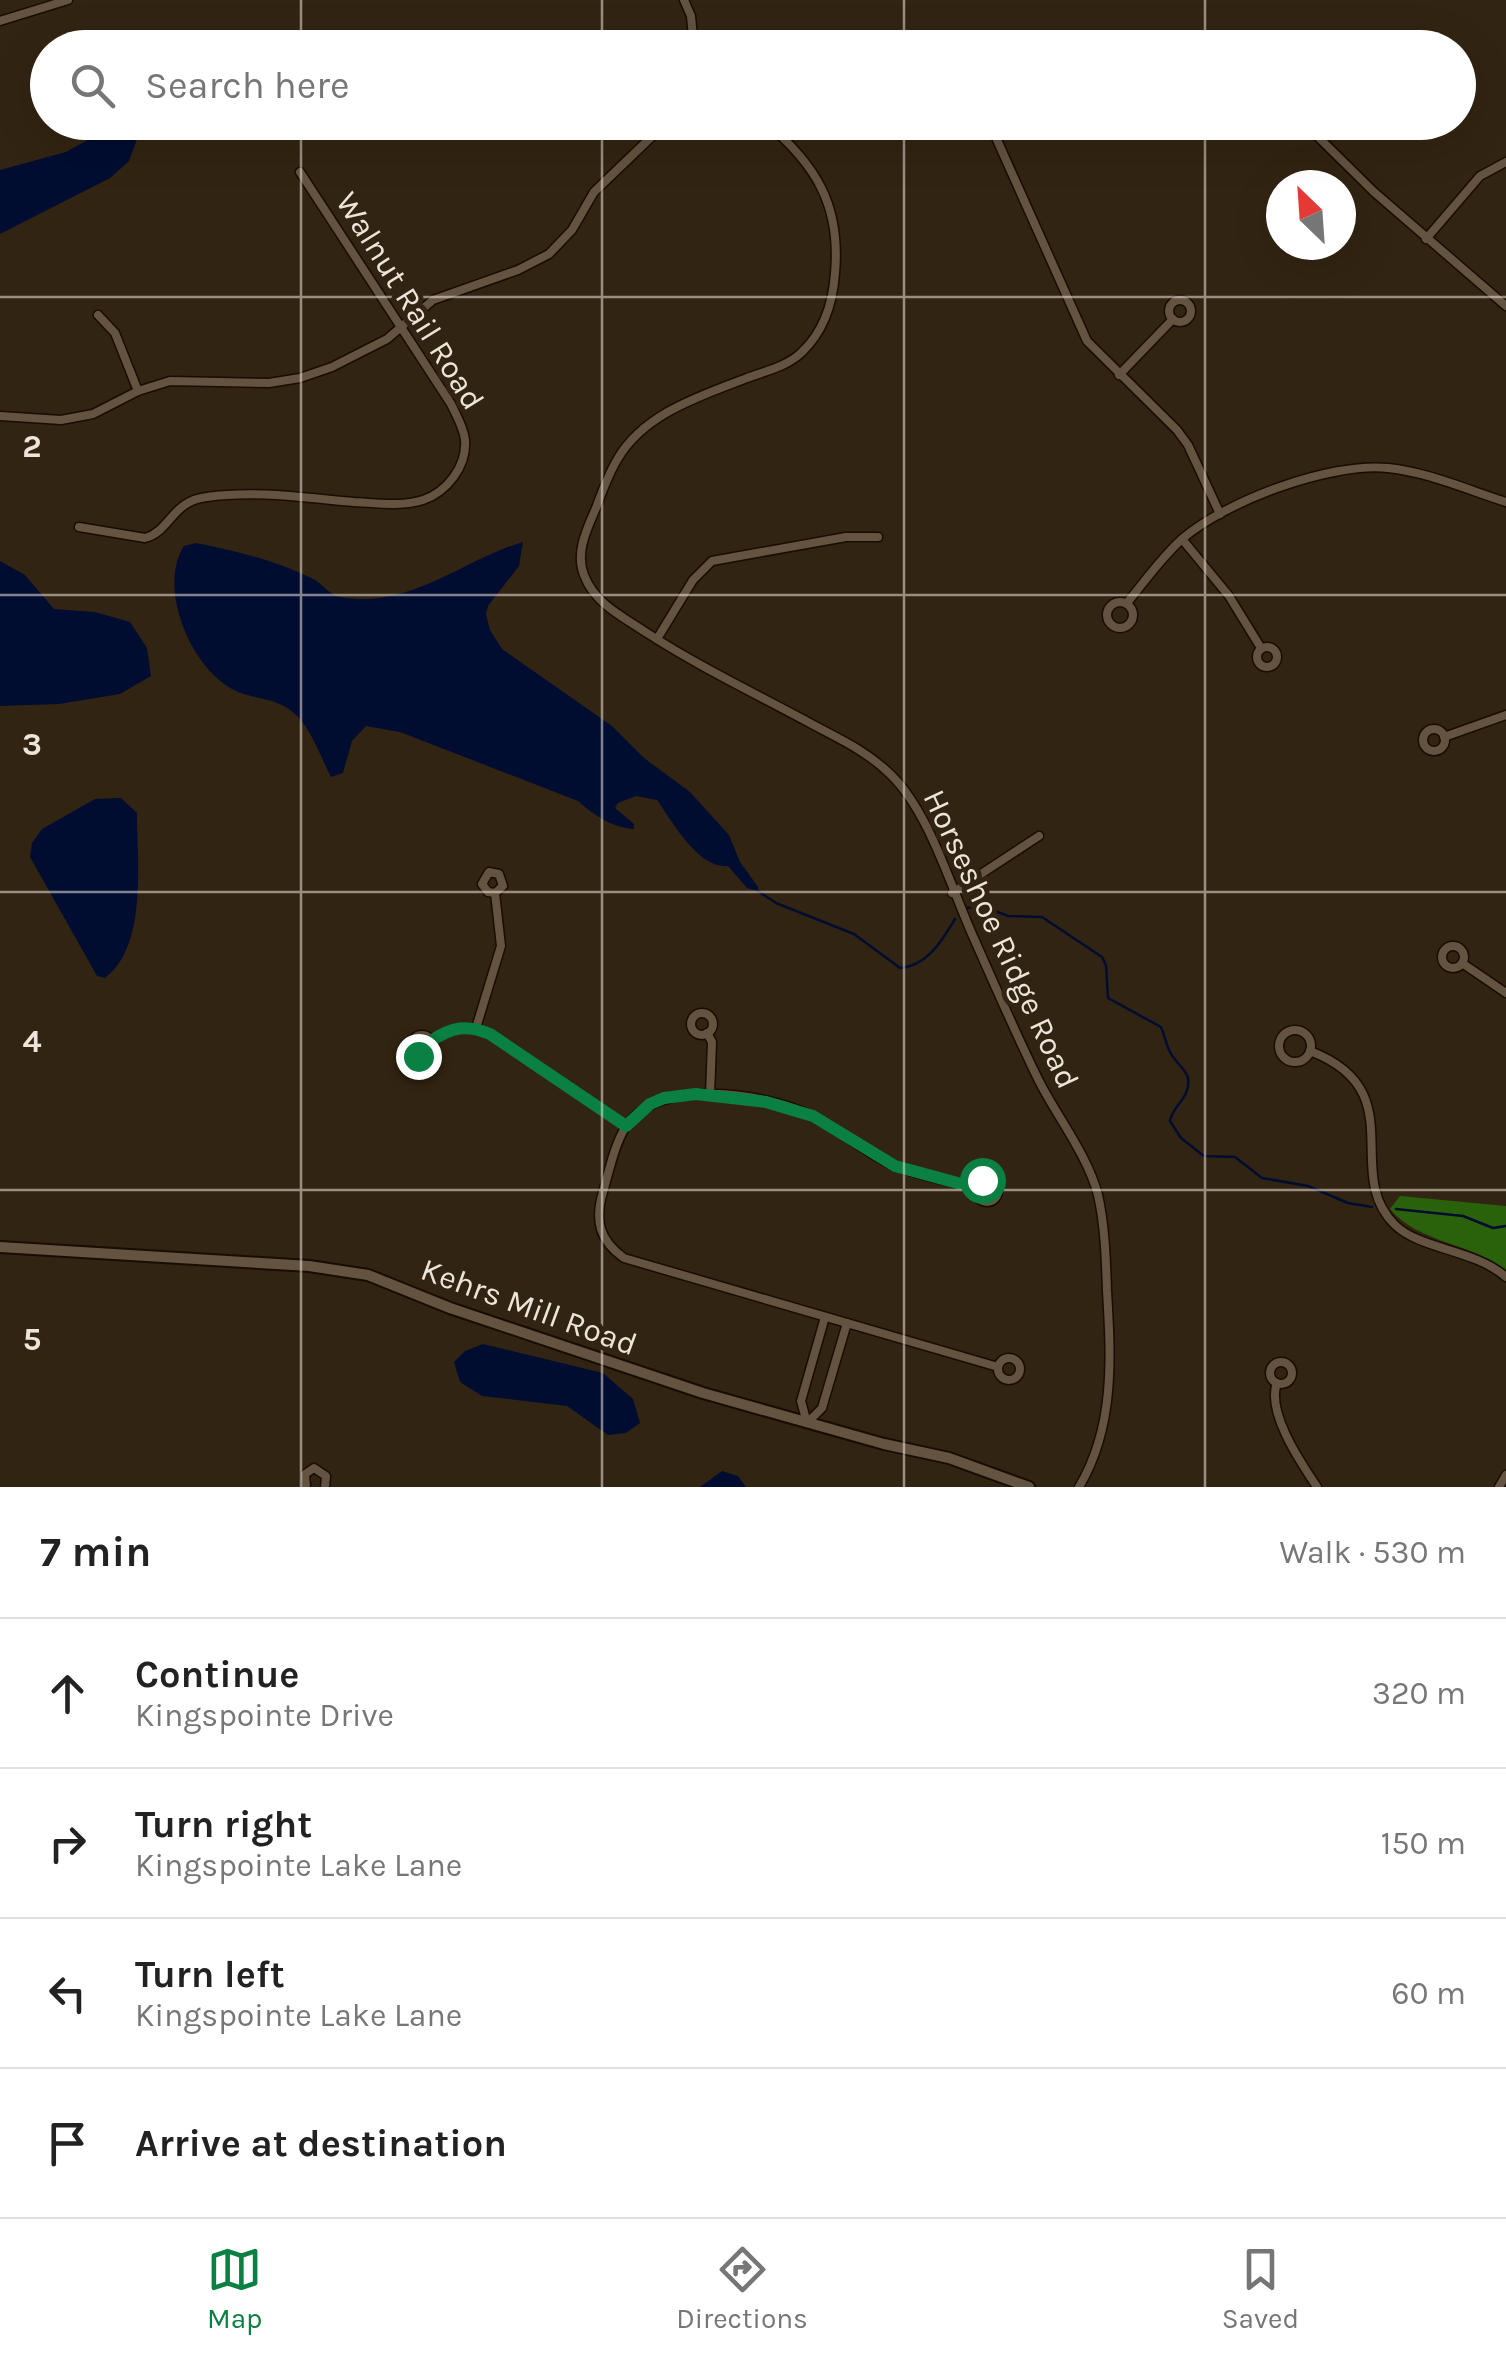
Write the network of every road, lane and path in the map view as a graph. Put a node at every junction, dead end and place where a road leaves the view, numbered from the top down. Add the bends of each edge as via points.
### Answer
1 (68, 0) edge
2 (684, 0) edge
3 (0, 21) edge
4 (692, 30) edge
5 (648, 140) edge
6 (786, 140) edge
7 (996, 140) edge
8 (1322, 140) edge
9 (1506, 162) edge
10 (300, 172) dead end
11 (1426, 239) junction
12 (1506, 306) edge
13 (98, 315) dead end
14 (1173, 319) dead end
15 (400, 328) junction
16 (1119, 375) junction
17 (138, 391) junction
18 (0, 416) edge
19 (1506, 502) edge
20 (1220, 514) junction
21 (79, 527) dead end
22 (878, 537) dead end
23 (1182, 539) junction
24 (1128, 603) dead end
25 (657, 639) junction
26 (1261, 648) dead end
27 (1506, 715) edge
28 (1444, 738) dead end
29 (1039, 836) dead end
30 (495, 893) dead end
31 (952, 893) junction
32 (1462, 964) dead end
33 (1506, 992) edge
34 (476, 1028) junction
35 (707, 1034) dead end
36 (431, 1041) dead end
37 (1310, 1051) junction
38 (710, 1096) junction
39 (626, 1126) junction
40 (976, 1188) dead end
41 (0, 1246) edge
42 (1506, 1277) edge
43 (825, 1316) junction
44 (847, 1323) junction
45 (998, 1367) dead end
46 (1276, 1383) dead end
47 (807, 1424) junction
48 (1506, 1475) edge
49 (306, 1487) edge
50 (325, 1487) edge
51 (1029, 1487) edge
52 (1079, 1487) edge
53 (1317, 1487) edge
54 (1499, 1487) edge

1 - 3 street
2 - 4 street
5 - 15 street via 594,192 549,254 432,300
6 - 25 street, Horseshoe Ridge Road via 800,152 833,216 837,250 824,322 799,355 705,394 635,434 585,534 581,565 592,592
7 - 16 street via 1087,340
8 - 11 street
9 - 11 street via 1480,176
10 - 15 street, Walnut Rail Road
11 - 12 street
13 - 17 street via 115,333
14 - 16 street
15 - 17 street via 300,378 170,382
15 - 21 street, Walnut Rail Road via 451,404 465,441 459,467 438,492 396,504 221,495 178,508 145,538
16 - 20 street via 1188,445
17 - 18 street via 93,414 61,420
19 - 20 street via 1399,469 1371,468 1317,476
20 - 23 street
22 - 25 street via 846,536 712,561
23 - 24 street
23 - 26 street
25 - 31 street, Horseshoe Ridge Road via 850,742 890,773 925,824
27 - 28 street
29 - 31 street
30 - 34 street via 501,946
31 - 52 street, Horseshoe Ridge Road via 1098,1196 1110,1384 1100,1441
32 - 33 street
34 - 36 street via 454,1028
34 - 39 street
35 - 38 street
37 - 37 street via 1299,1031 1280,1043 1291,1061
37 - 42 street via 1345,1069 1364,1095 1376,1184 1396,1225 1480,1259
38 - 39 street via 664,1098
38 - 40 street via 788,1107 895,1166
39 - 43 street via 598,1207 610,1248 638,1263
41 - 47 main road, Kehrs Mill Road via 368,1274 580,1354
43 - 44 street
43 - 47 street via 801,1401
44 - 45 street
44 - 47 street via 822,1408
46 - 53 street via 1288,1438
47 - 51 main road, Kehrs Mill Road via 949,1458
48 - 54 street
49 - 50 street via 305,1474 314,1468 324,1472

